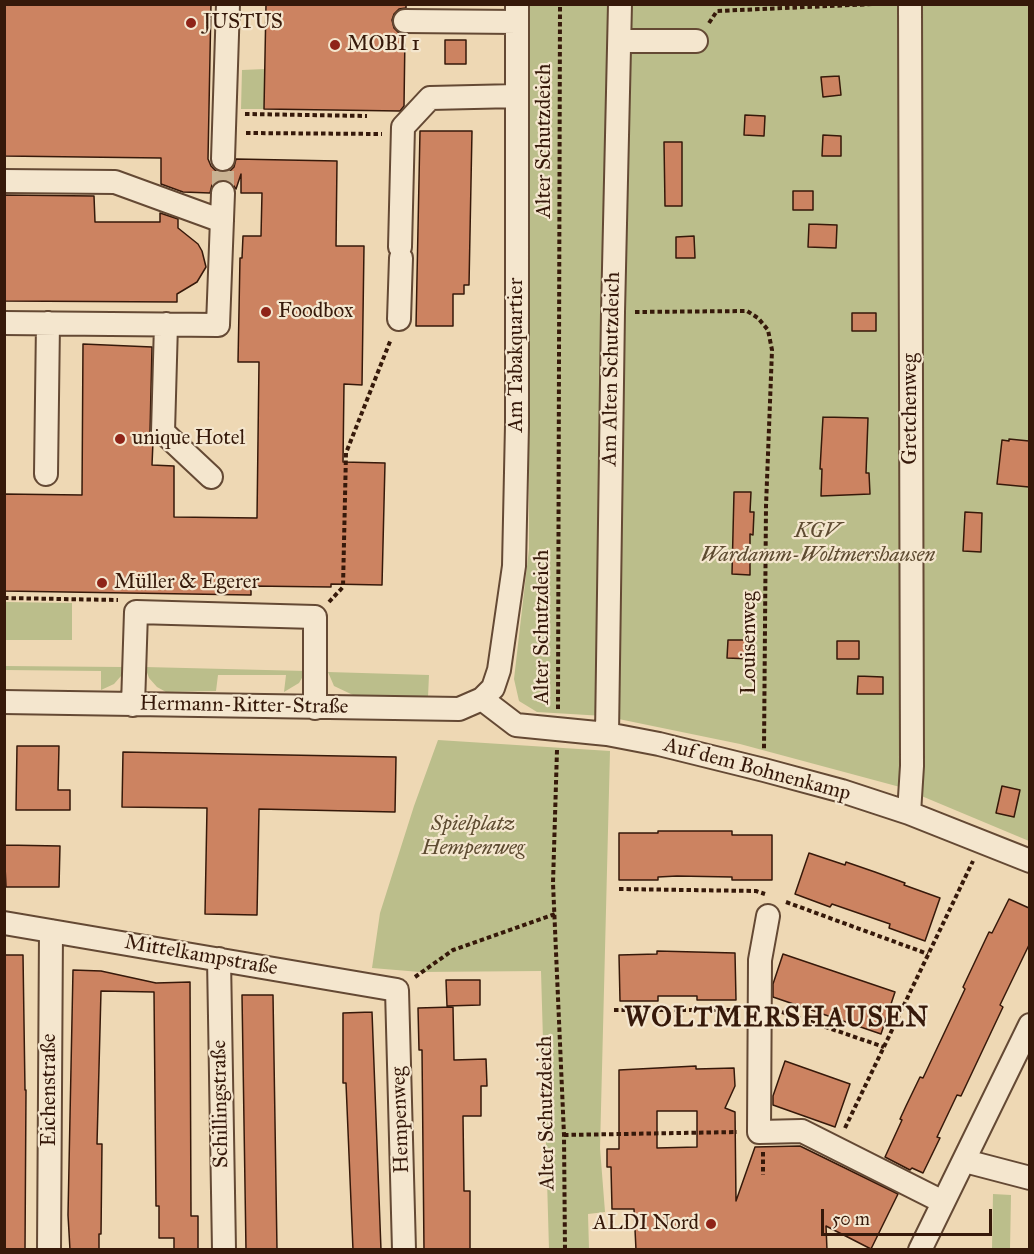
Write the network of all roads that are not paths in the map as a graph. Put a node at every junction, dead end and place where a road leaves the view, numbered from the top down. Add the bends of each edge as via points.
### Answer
1 (228, 4) edge
2 (620, 4) edge
3 (910, 4) edge
4 (517, 13) edge
5 (405, 21) dead end
6 (620, 41) junction
7 (696, 41) road end
8 (517, 96) junction
9 (223, 159) tunnel mouth
10 (4, 181) edge
11 (223, 193) tunnel mouth
12 (222, 221) junction
13 (399, 319) road end
14 (4, 323) edge
15 (48, 323) junction
16 (166, 324) junction
17 (46, 474) dead end
18 (211, 477) dead end
19 (482, 699) junction
20 (4, 702) edge
21 (134, 705) junction
22 (315, 708) junction
23 (607, 734) junction
24 (909, 813) junction
25 (1029, 861) edge
26 (768, 916) dead end
27 (4, 923) edge
28 (51, 931) junction
29 (219, 959) junction
30 (397, 990) joint
31 (1029, 1025) edge
32 (965, 1161) junction
33 (1029, 1178) edge
34 (943, 1202) junction
35 (49, 1250) edge
36 (224, 1250) edge
37 (404, 1250) edge
38 (920, 1250) edge

1 - 9 street
2 - 6 street, Am Alten Schutzdeich
3 - 24 street, Gretchenweg
4 - 5 street
4 - 8 street, Am Tabakquartier
6 - 7 street
6 - 23 street, Am Alten Schutzdeich
8 - 13 street via 430,98 403,127
8 - 19 street, Am Tabakquartier via 514,566 499,670 493,688
10 - 12 street via 115,182
11 - 12 street
12 - 16 street via 218,325
14 - 15 street
15 - 16 street
15 - 17 street
16 - 18 street via 163,432
19 - 22 street, Hermann-Ritter-Straße via 459,710
19 - 23 street, Auf dem Bohnenkamp via 516,725
20 - 21 street, Hermann-Ritter-Straße
21 - 22 street, Hermann-Ritter-Straße
21 - 22 street via 135,612 315,617
23 - 24 street, Auf dem Bohnenkamp via 764,770
24 - 25 street, Auf dem Bohnenkamp
26 - 34 street via 760,960 759,1132 802,1131
27 - 28 street, Mittelkampstraße
28 - 29 street, Mittelkampstraße
28 - 35 street, Eichenstraße
29 - 30 street, Mittelkampstraße
29 - 36 street, Schillingstraße
30 - 37 street, Hempenweg
31 - 32 street
32 - 33 street
32 - 34 street
34 - 38 street

